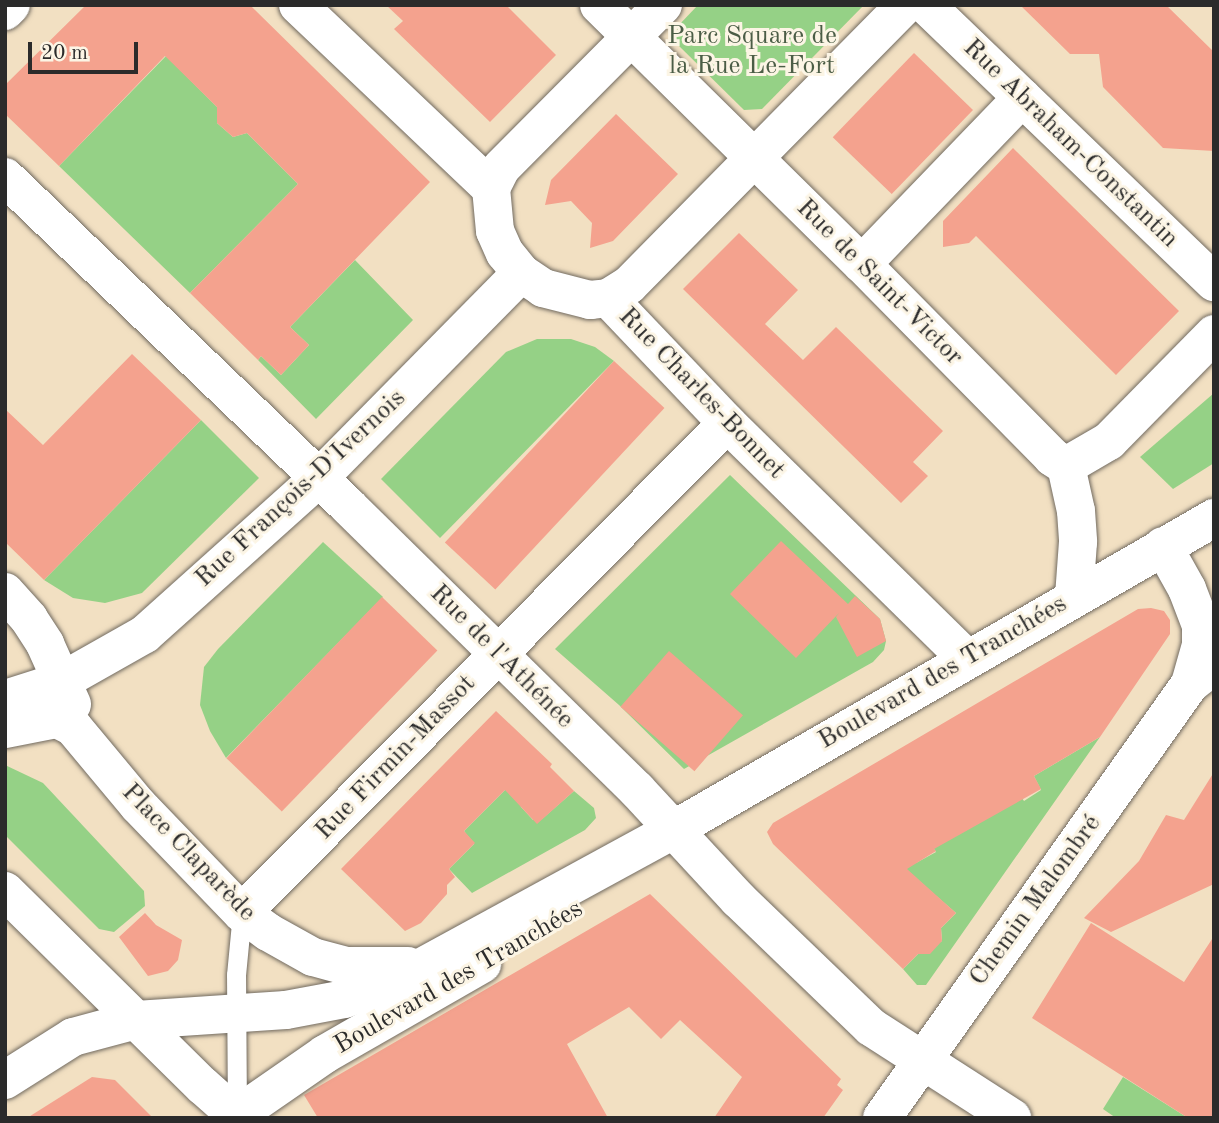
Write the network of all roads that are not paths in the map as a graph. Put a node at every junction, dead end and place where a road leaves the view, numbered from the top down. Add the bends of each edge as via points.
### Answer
1 (11, 5) edge
2 (298, 5) edge
3 (599, 5) edge
4 (663, 5) edge
5 (905, 5) edge
6 (926, 5) edge
7 (5, 11) edge
8 (632, 38) junction
9 (1022, 98) junction
10 (754, 158) junction
11 (5, 177) edge
12 (491, 188) junction
13 (862, 264) junction
14 (522, 273) junction
15 (1214, 282) edge
16 (608, 298) junction
17 (1214, 334) edge
18 (727, 423) junction
19 (1066, 466) junction
20 (319, 478) junction
21 (1214, 519) edge
22 (1163, 546) junction
23 (5, 592) edge
24 (1074, 597) junction
25 (498, 654) junction
26 (967, 659) junction
27 (1202, 674) edge
28 (62, 681) junction
29 (5, 700) edge
30 (61, 718) junction
31 (5, 729) edge
32 (93, 750) junction
33 (673, 830) junction
34 (5, 891) edge
35 (242, 914) junction
36 (428, 964) junction
37 (237, 1016) junction
38 (136, 1020) junction
39 (920, 1061) junction
40 (5, 1080) edge
41 (238, 1117) edge
42 (882, 1118) edge
43 (1012, 1118) edge

1 - 7 street
2 - 12 street
3 - 8 street, Rue de Saint-Victor
4 - 8 street
5 - 10 street
6 - 9 street, Rue Abraham-Constantin
8 - 10 street, Rue de Saint-Victor
8 - 12 street via 501,168
9 - 13 street
9 - 15 street, Rue Abraham-Constantin
10 - 13 street, Rue de Saint-Victor
10 - 16 street via 629,285
11 - 20 street, Rue de l'Athénée
12 - 14 street, Rue Charles-Bonnet via 495,231
13 - 19 street, Rue de Saint-Victor
14 - 16 street, Rue Charles-Bonnet via 543,288 565,295
14 - 20 street, Rue François-D'Ivernois
16 - 18 street, Rue Charles-Bonnet
17 - 19 street via 1108,441
18 - 25 street, Rue Firmin-Massot
18 - 26 street, Rue Charles-Bonnet
19 - 24 street via 1078,542
20 - 25 street, Rue de l'Athénée
20 - 28 street, Rue François-D'Ivernois via 145,634
21 - 22 street, Boulevard des Tranchées
22 - 24 street, Boulevard des Tranchées
22 - 27 street, Chemin Malombré via 1201,626
23 - 28 street via 29,619
24 - 26 street, Boulevard des Tranchées
25 - 33 street, Rue de l'Athénée
25 - 35 street, Rue Firmin-Massot
26 - 33 street, Boulevard des Tranchées
27 - 39 street, Chemin Malombré
28 - 29 street, Place Claparède
28 - 32 street
29 - 30 street, Place Claparède
30 - 31 street
30 - 32 street, Place Claparède
32 - 35 street, Place Claparède via 138,805
33 - 36 street, Boulevard des Tranchées
33 - 39 street, Rue de l'Athénée via 871,1027
33 - 41 street, Boulevard des Tranchées via 597,899 324,1054
34 - 38 street
35 - 36 street, Place Claparède via 295,947 335,963
35 - 37 lane
36 - 37 street via 344,999
37 - 38 street
37 - 41 lane
38 - 40 street via 74,1037
38 - 41 street
39 - 42 street, Chemin Malombré
39 - 43 street, Rue de l'Athénée

